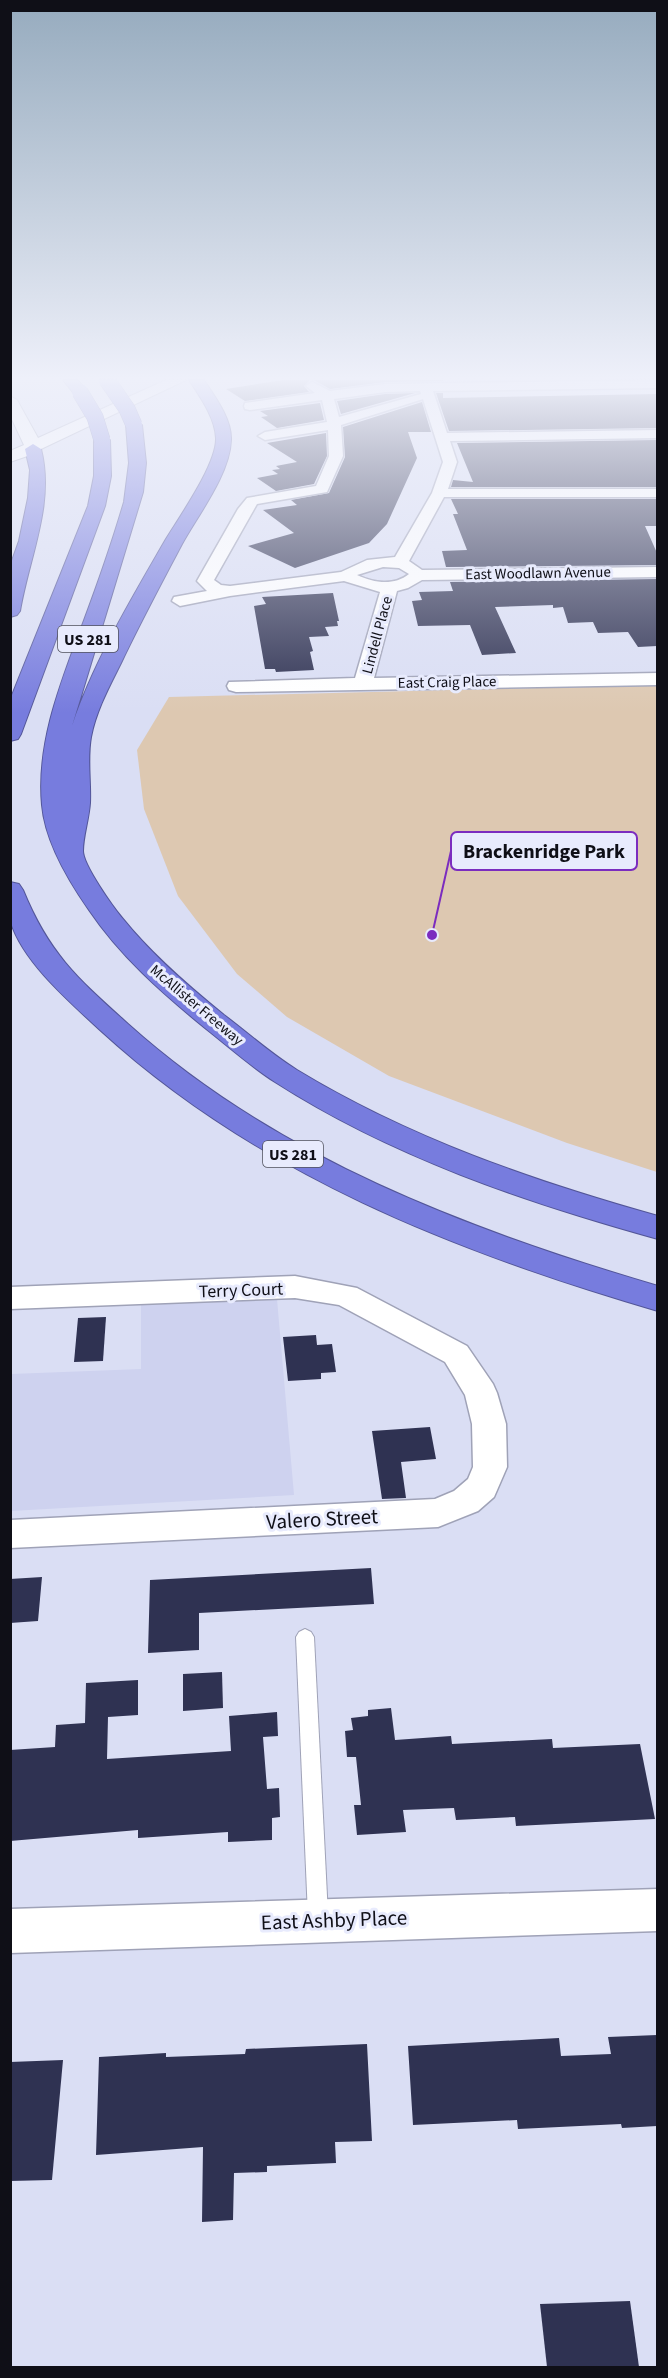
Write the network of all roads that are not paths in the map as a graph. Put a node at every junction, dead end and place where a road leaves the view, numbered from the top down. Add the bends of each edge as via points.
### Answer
1 (37, 491) edge
2 (101, 491) edge
3 (136, 491) edge
4 (204, 491) edge
5 (311, 491) edge
6 (439, 493) joint
7 (657, 493) edge
8 (400, 562) junction
9 (657, 572) edge
10 (418, 574) junction
11 (346, 576) junction
12 (390, 587) junction
13 (230, 591) junction
14 (180, 601) dead end
15 (10, 611) edge
16 (657, 679) edge
17 (363, 684) junction
18 (236, 686) dead end
19 (10, 734) edge
20 (71, 854) junction
21 (10, 890) edge
22 (657, 1228) edge
23 (10, 1298) edge
24 (657, 1299) edge
25 (456, 1354) joint
26 (10, 1534) edge
27 (305, 1637) dead end
28 (657, 1910) edge
29 (318, 1921) junction
30 (10, 1931) edge

1 - 15 highway
2 - 19 highway, US 281, bridge via 95,517
3 - 20 highway, McAllister Freeway / US 281, bridge via 57,742 54,808
4 - 20 highway via 124,634 91,702 80,736 78,803
5 - 13 street via 252,501 245,508 205,581 217,590
6 - 7 street
6 - 8 street
8 - 10 street
8 - 11 street via 365,566
9 - 10 street, East Woodlawn Avenue
10 - 12 street, East Woodlawn Avenue via 411,583
11 - 12 street
11 - 13 street
12 - 17 street, Lindell Place
13 - 14 street
16 - 17 street, East Craig Place
17 - 18 street, East Craig Place
20 - 22 highway, McAllister Freeway / US 281 via 99,906 130,945 168,983 284,1074 340,1107 469,1167
21 - 24 highway, US 281 via 18,912 54,969 110,1026 197,1097 313,1166 432,1221 598,1282
23 - 25 street, Terry Court via 295,1287 321,1290 346,1296
25 - 26 street, Valero Street via 481,1393 489,1424 490,1467 482,1487 465,1501 438,1513
27 - 29 lane
28 - 29 street, East Ashby Place
29 - 30 street, East Ashby Place

